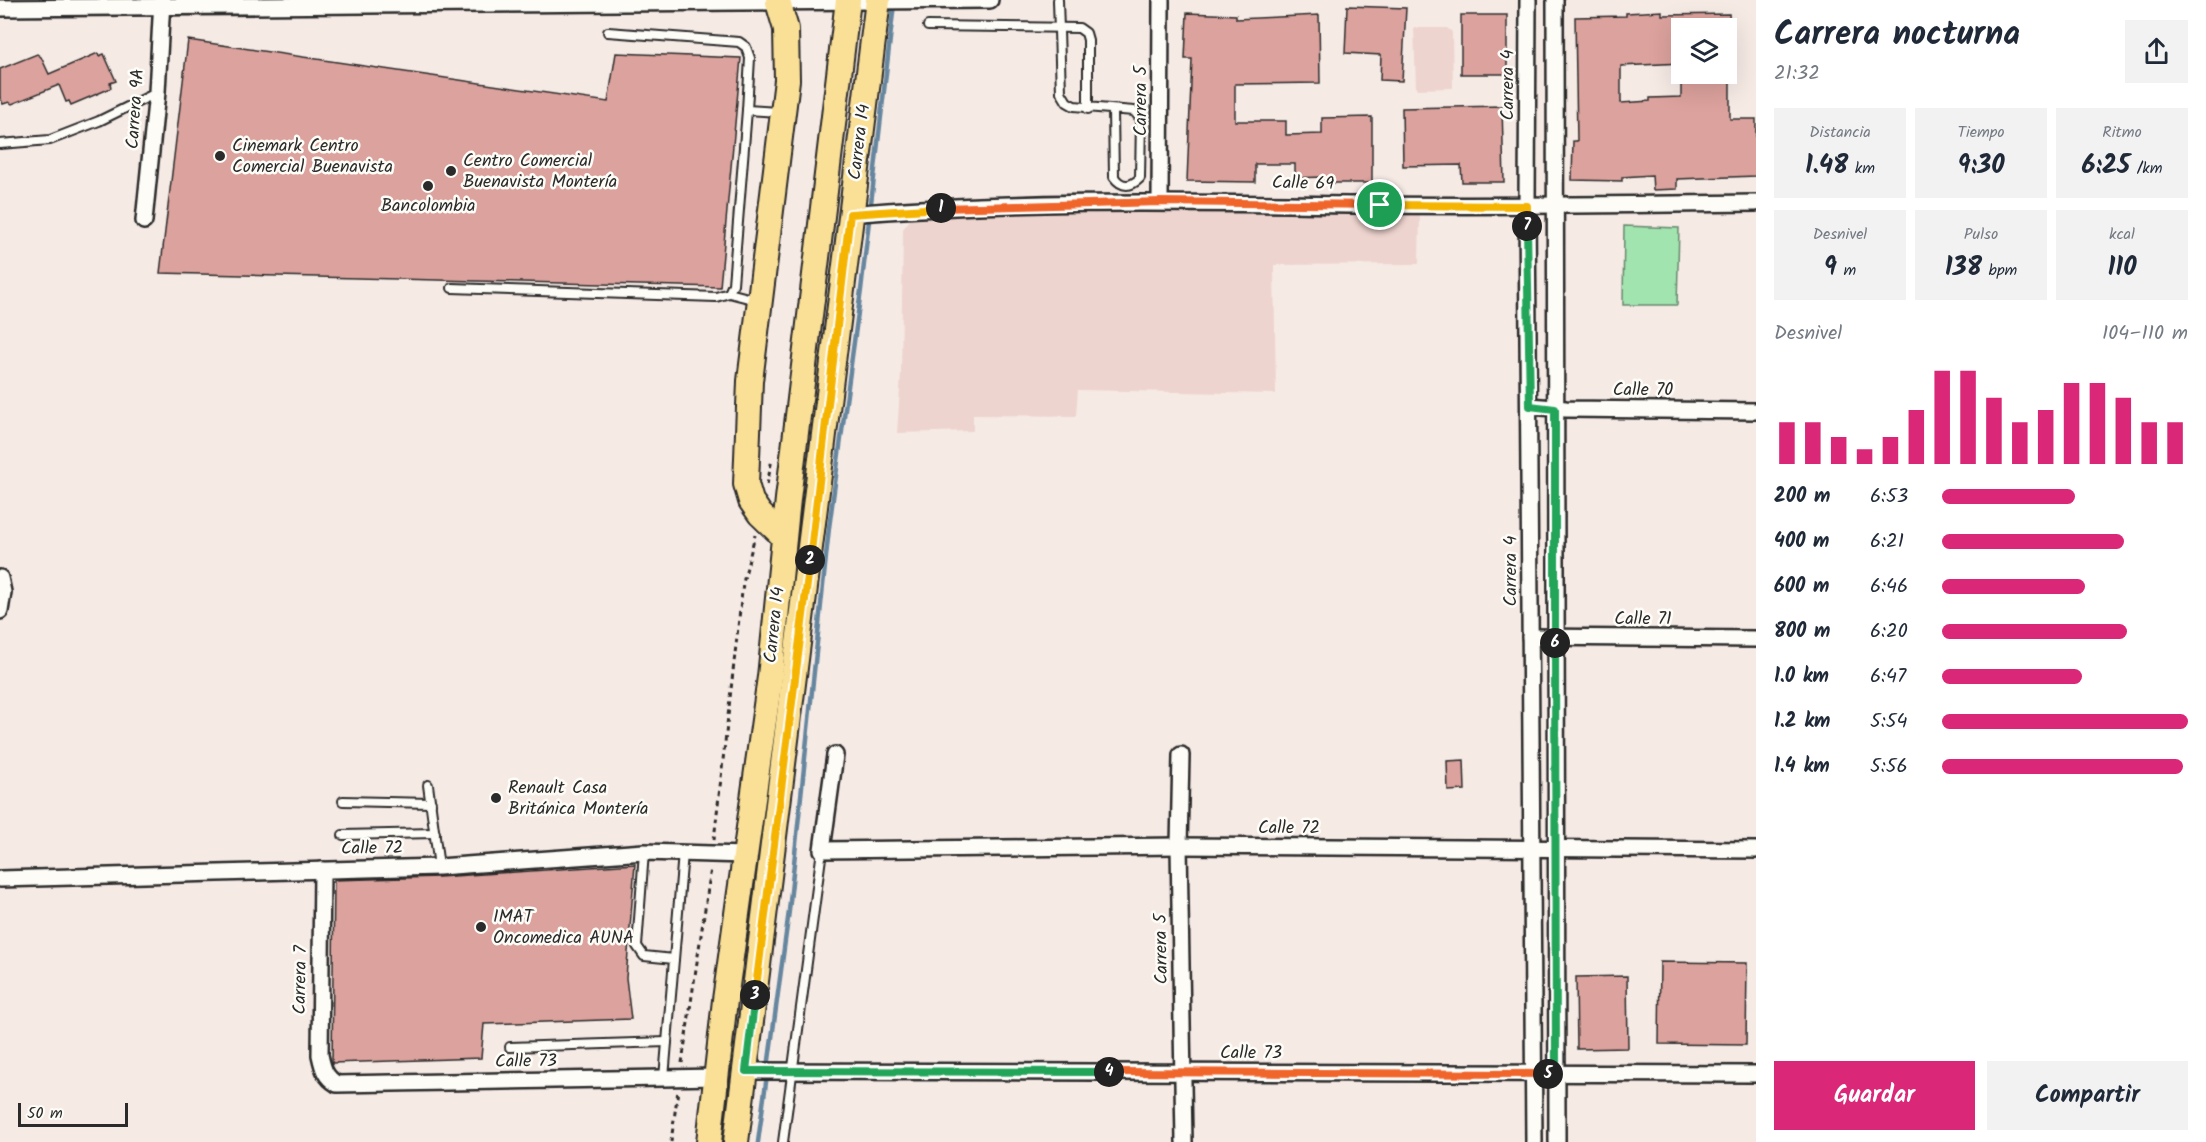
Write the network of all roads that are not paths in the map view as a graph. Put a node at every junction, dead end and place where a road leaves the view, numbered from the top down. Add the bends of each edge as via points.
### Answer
1 (848, 0) edge
2 (990, 0) edge
3 (1058, 0) edge
4 (1161, 0) edge
5 (1528, 0) edge
6 (1555, 0) edge
7 (395, 1) edge
8 (883, 1) edge
9 (915, 1) edge
10 (778, 2) junction
11 (162, 3) edge
12 (0, 8) edge
13 (928, 26) dead end
14 (1059, 26) junction
15 (608, 32) dead end
16 (157, 92) junction
17 (1088, 109) junction
18 (747, 110) junction
19 (1113, 110) junction
20 (783, 112) junction
21 (0, 144) edge
22 (1160, 202) junction
23 (1756, 203) edge
24 (1527, 206) junction
25 (1557, 206) junction
26 (859, 213) junction
27 (144, 221) dead end
28 (452, 288) dead end
29 (729, 293) junction
30 (761, 302) junction
31 (1530, 406) junction
32 (1555, 409) junction
33 (1756, 411) edge
34 (784, 537) junction
35 (0, 578) edge
36 (0, 611) edge
37 (1530, 637) junction
38 (1555, 638) junction
39 (1756, 639) edge
40 (1555, 750) junction
41 (1530, 754) junction
42 (835, 755) dead end
43 (1181, 755) dead end
44 (428, 785) dead end
45 (343, 801) dead end
46 (431, 803) junction
47 (435, 833) junction
48 (343, 834) dead end
49 (1179, 846) junction
50 (1530, 848) junction
51 (1554, 848) junction
52 (822, 850) junction
53 (1756, 850) edge
54 (683, 851) junction
55 (644, 852) junction
56 (745, 855) junction
57 (439, 867) junction
58 (322, 870) junction
59 (0, 879) edge
60 (674, 959) junction
61 (1532, 964) junction
62 (1555, 968) junction
63 (667, 1042) junction
64 (510, 1047) dead end
65 (751, 1071) junction
66 (787, 1071) junction
67 (1183, 1072) junction
68 (1534, 1074) junction
69 (1556, 1074) junction
70 (1756, 1074) edge
71 (717, 1077) junction
72 (672, 1078) junction
73 (337, 1084) joint
74 (709, 1142) edge
75 (736, 1142) edge
76 (783, 1142) edge
77 (1184, 1142) edge
78 (1534, 1142) edge
79 (1557, 1142) edge

1 - 8 street
1 - 10 street
1 - 34 main road, Carrera 14
2 - 9 street
3 - 14 lane
4 - 22 street, Carrera 5
5 - 24 street, Carrera 4
6 - 25 street
7 - 10 street
7 - 11 street
8 - 9 street
8 - 26 main road, Carrera 14
10 - 20 main road via 786,29
11 - 12 street
11 - 16 street, Carrera 9A
13 - 14 lane
14 - 17 lane via 1061,92 1066,102
14 - 17 lane via 1079,28 1086,33
15 - 18 lane via 739,42 750,58
16 - 21 lane via 50,140
16 - 27 street, Carrera 9A
17 - 19 lane
18 - 20 lane
18 - 29 lane via 733,284
19 - 19 lane via 1134,111 1141,118 1140,178 1126,186 1114,177
20 - 30 main road
22 - 24 street, Calle 69
22 - 26 street, Calle 69
23 - 25 street, Calle 69
24 - 25 street, Calle 69
24 - 31 street, Carrera 4
25 - 32 street
26 - 65 main road, Carrera 14 via 796,678
28 - 29 lane via 716,297
29 - 30 lane
30 - 34 main road via 750,381 746,484 760,514
31 - 32 street, Calle 70
31 - 37 street, Carrera 4
32 - 33 street, Calle 70
32 - 38 street
34 - 56 main road, Carrera 14 via 770,677
35 - 36 street
37 - 38 street, Calle 71
37 - 41 street, Carrera 4
38 - 39 street, Calle 71
38 - 40 street
40 - 41 street
40 - 51 street
41 - 50 street, Carrera 4
42 - 52 street
43 - 49 street, Carrera 5
44 - 46 lane
45 - 46 lane
46 - 47 lane
47 - 48 lane
47 - 57 lane
49 - 50 street, Calle 72
49 - 52 street, Calle 72
49 - 67 street, Carrera 5
50 - 51 street, Calle 72
50 - 61 street, Carrera 4
51 - 53 street, Calle 72
51 - 62 street
52 - 66 lane
54 - 55 street, Calle 72
54 - 56 street, Calle 72
54 - 60 lane
55 - 57 street, Calle 72
55 - 60 lane via 637,946 644,956
56 - 71 main road, Carrera 14
57 - 58 street, Calle 72
58 - 59 street, Calle 72
58 - 73 street, Carrera 7 via 320,1055 328,1079
60 - 63 lane
61 - 62 street
61 - 68 street, Carrera 4
62 - 69 street
63 - 64 lane
63 - 72 lane
65 - 66 street, Calle 73
65 - 75 main road, Carrera 14
66 - 67 street, Calle 73
66 - 76 lane
67 - 68 street, Calle 73
67 - 77 street, Carrera 5
68 - 69 street, Calle 73
68 - 78 street, Carrera 4
69 - 70 street, Calle 73
69 - 79 street
71 - 72 street, Calle 73
71 - 74 main road, Carrera 14
72 - 73 street, Calle 73

